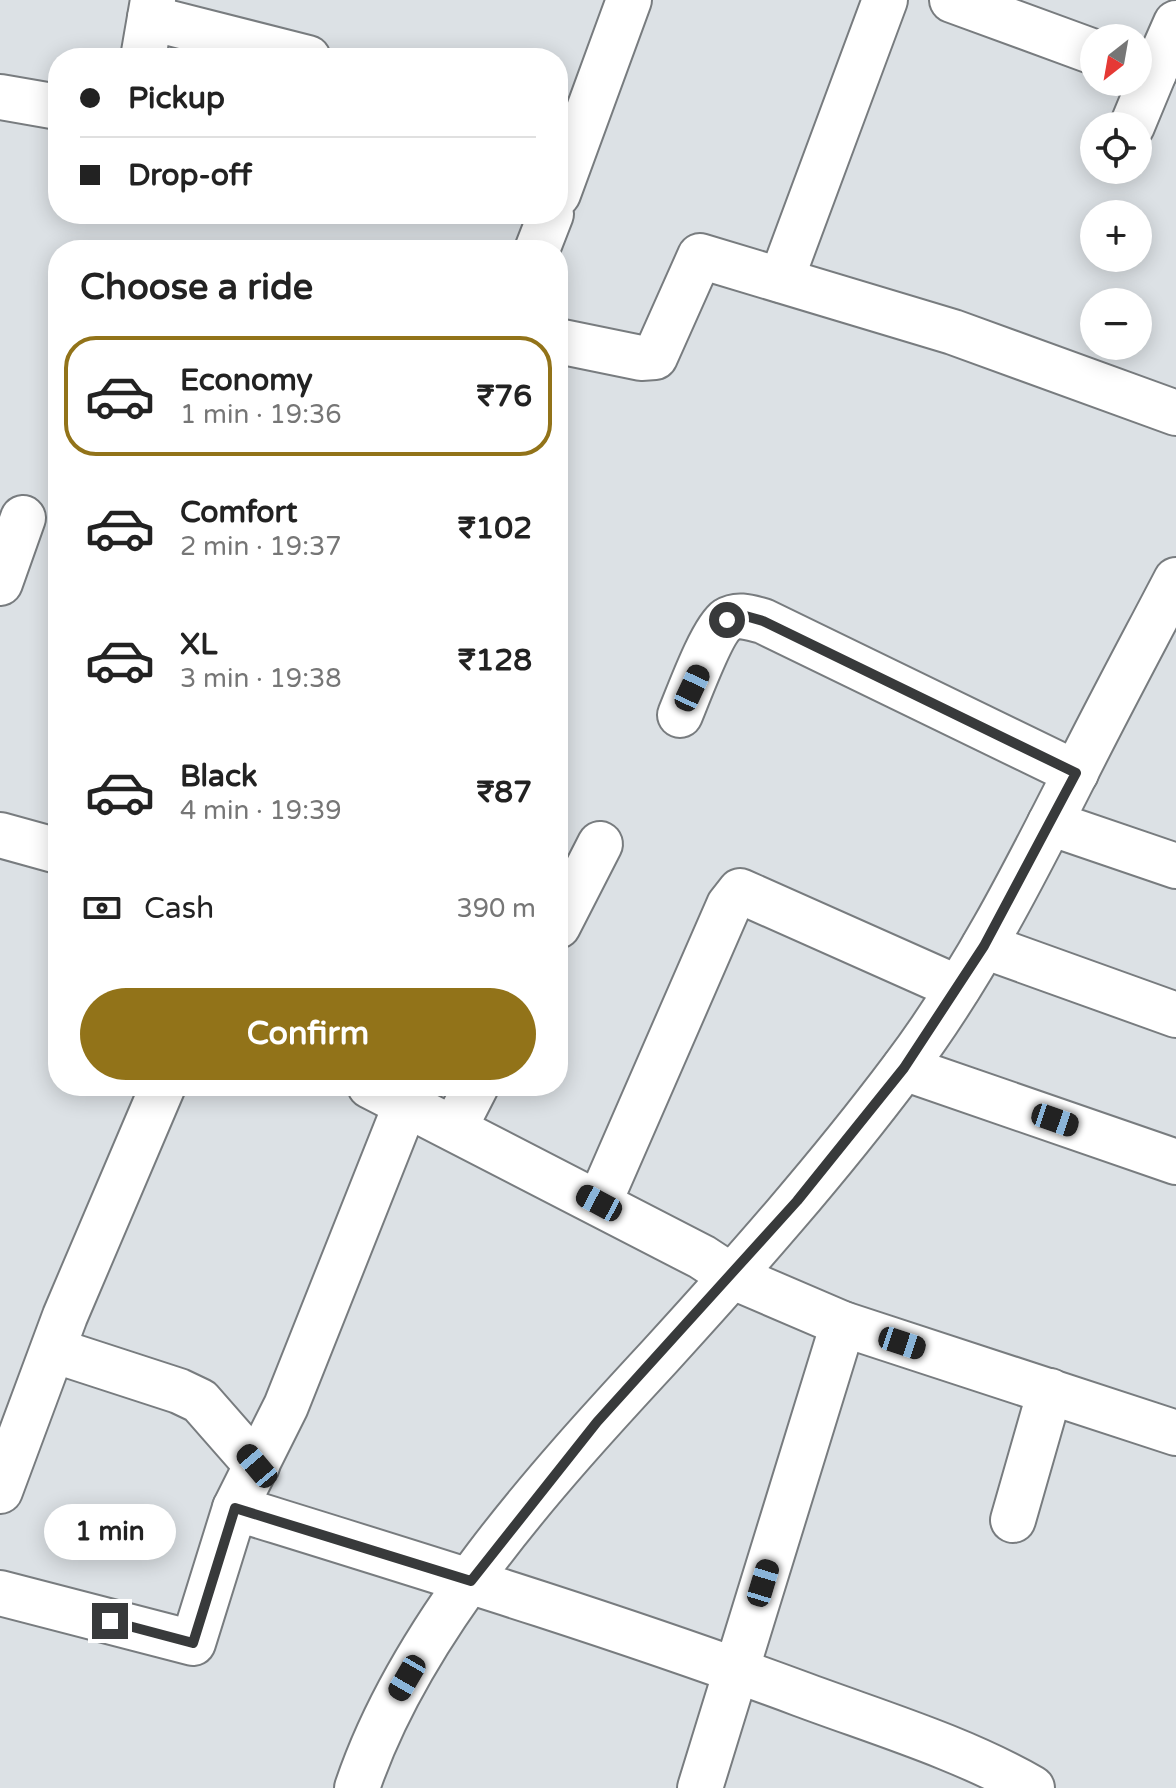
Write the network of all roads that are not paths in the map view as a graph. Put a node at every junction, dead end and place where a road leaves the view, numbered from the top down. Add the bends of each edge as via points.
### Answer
1 (629, 0) edge
2 (885, 0) edge
3 (952, 0) edge
4 (1176, 23) edge
5 (149, 25) edge
6 (1080, 47) edge
7 (260, 48) edge
8 (1152, 61) edge
9 (0, 97) edge
10 (48, 105) edge
11 (568, 167) edge
12 (781, 280) junction
13 (568, 343) edge
14 (1176, 413) edge
15 (27, 519) edge
16 (1176, 580) edge
17 (0, 583) edge
18 (680, 715) dead end
19 (1076, 773) junction
20 (1050, 823) junction
21 (0, 835) edge
22 (600, 844) dead end
23 (48, 848) edge
24 (1176, 866) edge
25 (568, 906) edge
26 (984, 946) junction
27 (958, 988) junction
28 (1176, 1015) edge
29 (904, 1068) junction
30 (159, 1096) edge
31 (388, 1096) edge
32 (390, 1096) edge
33 (471, 1096) edge
34 (455, 1127) junction
35 (1176, 1162) edge
36 (599, 1203) junction
37 (731, 1276) junction
38 (843, 1324) junction
39 (53, 1350) junction
40 (1050, 1391) junction
41 (1176, 1433) edge
42 (257, 1466) junction
43 (0, 1491) edge
44 (235, 1508) junction
45 (1013, 1520) dead end
46 (471, 1581) junction
47 (0, 1593) edge
48 (737, 1670) junction
49 (357, 1788) edge
50 (700, 1788) edge
51 (1032, 1788) edge

1 - 11 street
2 - 12 street
3 - 6 street
4 - 8 street
5 - 7 street
9 - 10 street
12 - 13 street via 700,256 655,357
12 - 14 street via 953,332
15 - 17 street
16 - 19 street
18 - 19 street via 717,632 727,620 742,615
19 - 20 street
20 - 24 street
20 - 26 street
21 - 23 street
22 - 25 street
26 - 27 street
26 - 28 street
27 - 29 street
27 - 36 street via 740,891 729,905
29 - 35 street
29 - 37 street
30 - 39 street
31 - 42 street via 301,1371
32 - 34 street
33 - 34 street
34 - 36 street
36 - 37 street
37 - 38 street
37 - 46 street via 597,1422
38 - 40 street
38 - 48 street
39 - 42 street via 200,1401
39 - 43 street
40 - 41 street
40 - 45 street
42 - 44 street
44 - 46 street
44 - 47 street via 193,1643
46 - 48 street
46 - 49 street via 385,1717
48 - 50 street
48 - 51 street via 990,1764

